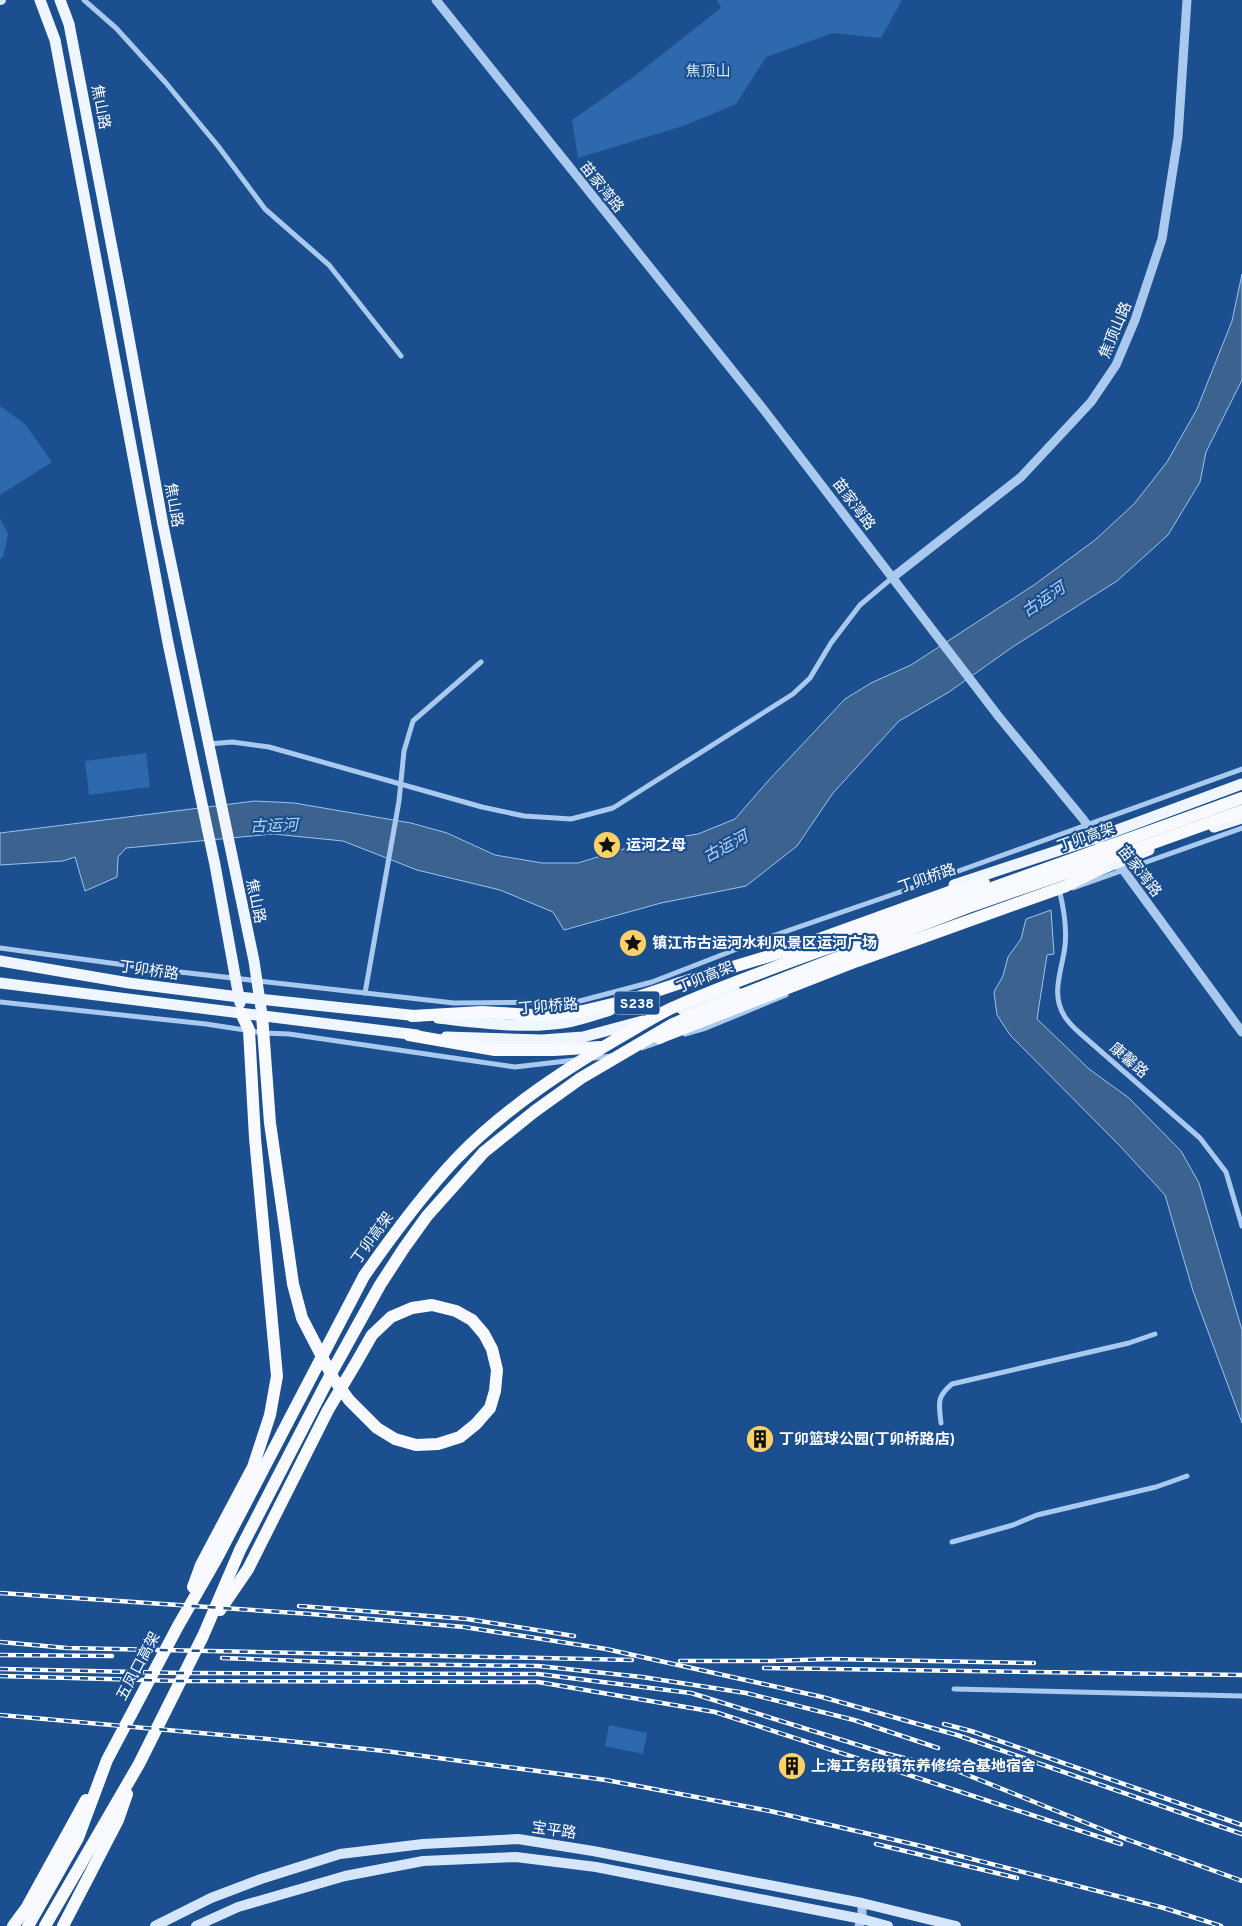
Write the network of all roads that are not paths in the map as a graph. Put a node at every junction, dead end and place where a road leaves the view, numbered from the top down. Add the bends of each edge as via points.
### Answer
1 (40, 0) edge
2 (60, 0) edge
3 (84, 0) edge
4 (1187, 0) edge
5 (440, 1) edge
6 (401, 356) dead end
7 (892, 578) junction
8 (481, 662) dead end
9 (208, 744) junction
10 (1242, 769) edge
11 (400, 784) junction
12 (1242, 784) edge
13 (1242, 798) edge
14 (1242, 810) edge
15 (1242, 818) edge
16 (1087, 824) junction
17 (1242, 828) edge
18 (1096, 838) junction
19 (1139, 848) junction
20 (1120, 868) junction
21 (1032, 872) junction
22 (1060, 893) junction
23 (0, 948) edge
24 (0, 961) edge
25 (236, 979) junction
26 (258, 981) junction
27 (0, 984) edge
28 (365, 993) junction
29 (239, 997) junction
30 (261, 999) junction
31 (0, 1002) edge
32 (241, 1013) junction
33 (262, 1015) junction
34 (412, 1016) junction
35 (249, 1030) junction
36 (1242, 1032) edge
37 (264, 1033) junction
38 (409, 1035) junction
39 (1242, 1226) edge
40 (1154, 1334) dead end
41 (941, 1423) dead end
42 (286, 1426) joint
43 (1187, 1476) dead end
44 (952, 1542) dead end
45 (178, 1626) junction
46 (203, 1636) junction
47 (954, 1689) dead end
48 (1242, 1696) edge
49 (107, 1760) junction
50 (138, 1764) junction
51 (862, 1903) junction
52 (860, 1923) edge
53 (14, 1926) edge
54 (28, 1926) edge
55 (45, 1926) edge
56 (63, 1926) edge
57 (155, 1926) edge
58 (196, 1926) edge
59 (888, 1926) edge
60 (956, 1926) edge

1 - 25 main road, 焦山路 via 56,40 168,643
2 - 9 main road, 焦山路 via 69,24 163,526
3 - 6 street via 116,28 166,83 265,209 329,265
4 - 7 street, 焦顶山路 via 1178,137 1162,239 1116,365 1091,402 1020,477
5 - 7 street, 苗家湾路 via 764,410
7 - 11 street via 860,605 830,643 810,678 792,694 613,808 571,819 524,816
7 - 16 street, 苗家湾路
8 - 11 street via 413,721 404,751
9 - 11 street via 232,742 269,747
9 - 26 main road, 焦山路
10 - 16 street
11 - 28 street
12 - 18 main road, 丁卯桥路 / S238
13 - 21 highway, 丁卯高架
14 - 19 highway, 丁卯高架
15 - 20 main road, 丁卯桥路 / S238 via 1158,846
16 - 18 street, 苗家湾路
16 - 28 street via 652,982 576,1002 454,1003
17 - 20 street
18 - 20 street, 苗家湾路
18 - 34 main road, 丁卯桥路 / S238 via 901,903 648,1000 572,1021 495,1024
19 - 38 highway via 1066,886 857,961 660,1038 604,1047 495,1050
19 - 46 highway, 丁卯高架 via 971,906 673,1024 608,1061 535,1111 484,1152 427,1216 380,1286 298,1435 240,1550
20 - 22 street
20 - 36 street, 苗家湾路
20 - 38 main road, 丁卯桥路 / S238 via 584,1037 542,1040
21 - 34 highway via 956,890 789,950 629,1000 583,1011 534,1015 482,1012
21 - 42 highway, 丁卯高架 via 676,1006 594,1051 506,1115 456,1160 364,1276
22 - 37 street via 944,933 706,1028 621,1054 515,1067
22 - 39 street, 康馨路 via 1066,932 1057,983 1058,1002 1065,1018 1205,1145 1226,1172
23 - 25 street
24 - 29 main road, 丁卯桥路 / S238 via 129,983
25 - 26 street
25 - 29 main road, 焦山路
26 - 28 street
26 - 30 main road, 焦山路
27 - 32 main road, 丁卯桥路 / S238
29 - 30 main road, 丁卯桥路 / S238
29 - 32 main road, 焦山路
30 - 33 main road, 焦山路
30 - 34 main road, 丁卯桥路 / S238
31 - 35 street
32 - 33 main road, 丁卯桥路 / S238
32 - 35 highway
33 - 37 highway
33 - 38 main road, 丁卯桥路 / S238
35 - 37 street
35 - 45 highway via 255,1138 277,1376 270,1415 253,1466 202,1565
37 - 46 highway via 270,1123 293,1284 302,1318 321,1357 349,1400 377,1428 395,1439 416,1445 438,1444 460,1437 490,1408 495,1391 492,1349 472,1320 456,1311 432,1305 412,1308 391,1317 372,1335 328,1410 248,1569
40 - 41 street via 1129,1343 952,1384 943,1391 939,1401
42 - 45 highway, 五凤口高架
43 - 44 street via 1156,1487 1037,1515
45 - 49 highway, 五凤口高架
46 - 50 highway
47 - 48 street
49 - 53 highway
49 - 54 highway, 五凤口高架 via 78,1838
50 - 55 highway
50 - 56 highway via 118,1820
51 - 52 street
51 - 57 main road, 宝平路 via 602,1852 518,1840 423,1844 340,1854 261,1878
51 - 60 main road, 宝平路
52 - 58 main road, 宝平路 via 596,1867 516,1857 423,1861 345,1876 238,1907
52 - 59 main road, 宝平路

